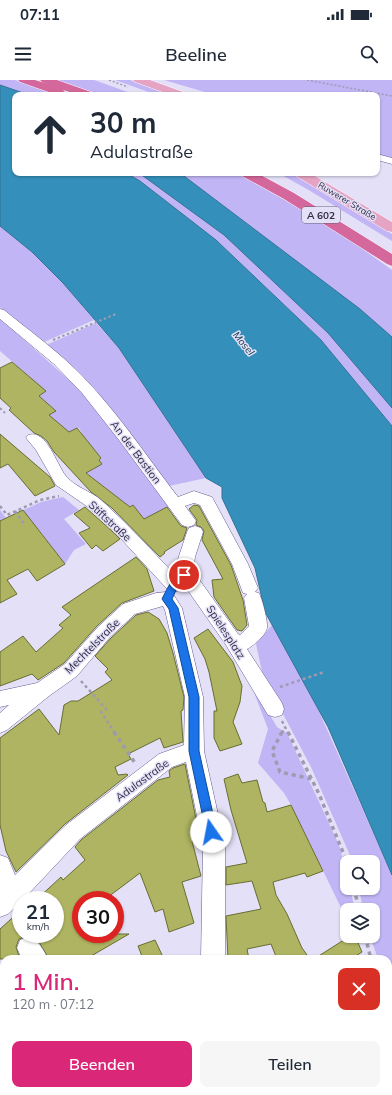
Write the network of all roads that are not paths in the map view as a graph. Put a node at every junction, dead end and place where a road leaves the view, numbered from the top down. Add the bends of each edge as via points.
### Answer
1 (24, 80) edge
2 (46, 80) edge
3 (139, 80) edge
4 (59, 92) edge
5 (81, 92) edge
6 (173, 92) edge
7 (380, 158) edge
8 (392, 161) edge
9 (252, 176) edge
10 (270, 176) edge
11 (306, 176) edge
12 (392, 228) edge
13 (392, 250) edge
14 (392, 261) edge
15 (0, 313) edge
16 (33, 438) dead end
17 (174, 504) junction
18 (175, 586) junction
19 (232, 640) junction
20 (42, 690) junction
21 (0, 699) edge
22 (275, 709) road end
23 (0, 724) edge
24 (194, 751) junction
25 (0, 866) edge
26 (6, 900) edge
27 (213, 955) edge

1 - 4 highway
2 - 5 highway
3 - 6 main road
7 - 8 street
9 - 14 highway, A 602
10 - 13 highway, A 602
11 - 12 main road, Ruwerer Straße
15 - 17 street, An der Bastion via 76,378 115,423
16 - 18 street, Stiftstraße via 42,447 61,481 94,503 119,526
17 - 18 street via 192,526 185,562
17 - 19 street via 194,498 206,500 240,564 251,592 258,628 243,643
18 - 19 street, Spielesplatz via 195,586
18 - 20 street, Mechtelstraße via 156,600 129,609 104,632 71,670
18 - 24 street via 173,608 194,697
19 - 22 street, Spielesplatz
20 - 21 street, Mechtelstraße
20 - 23 street, Mechtelstraße
24 - 26 street, Adulastraße via 166,760 73,832
24 - 27 street via 214,846
25 - 26 street

